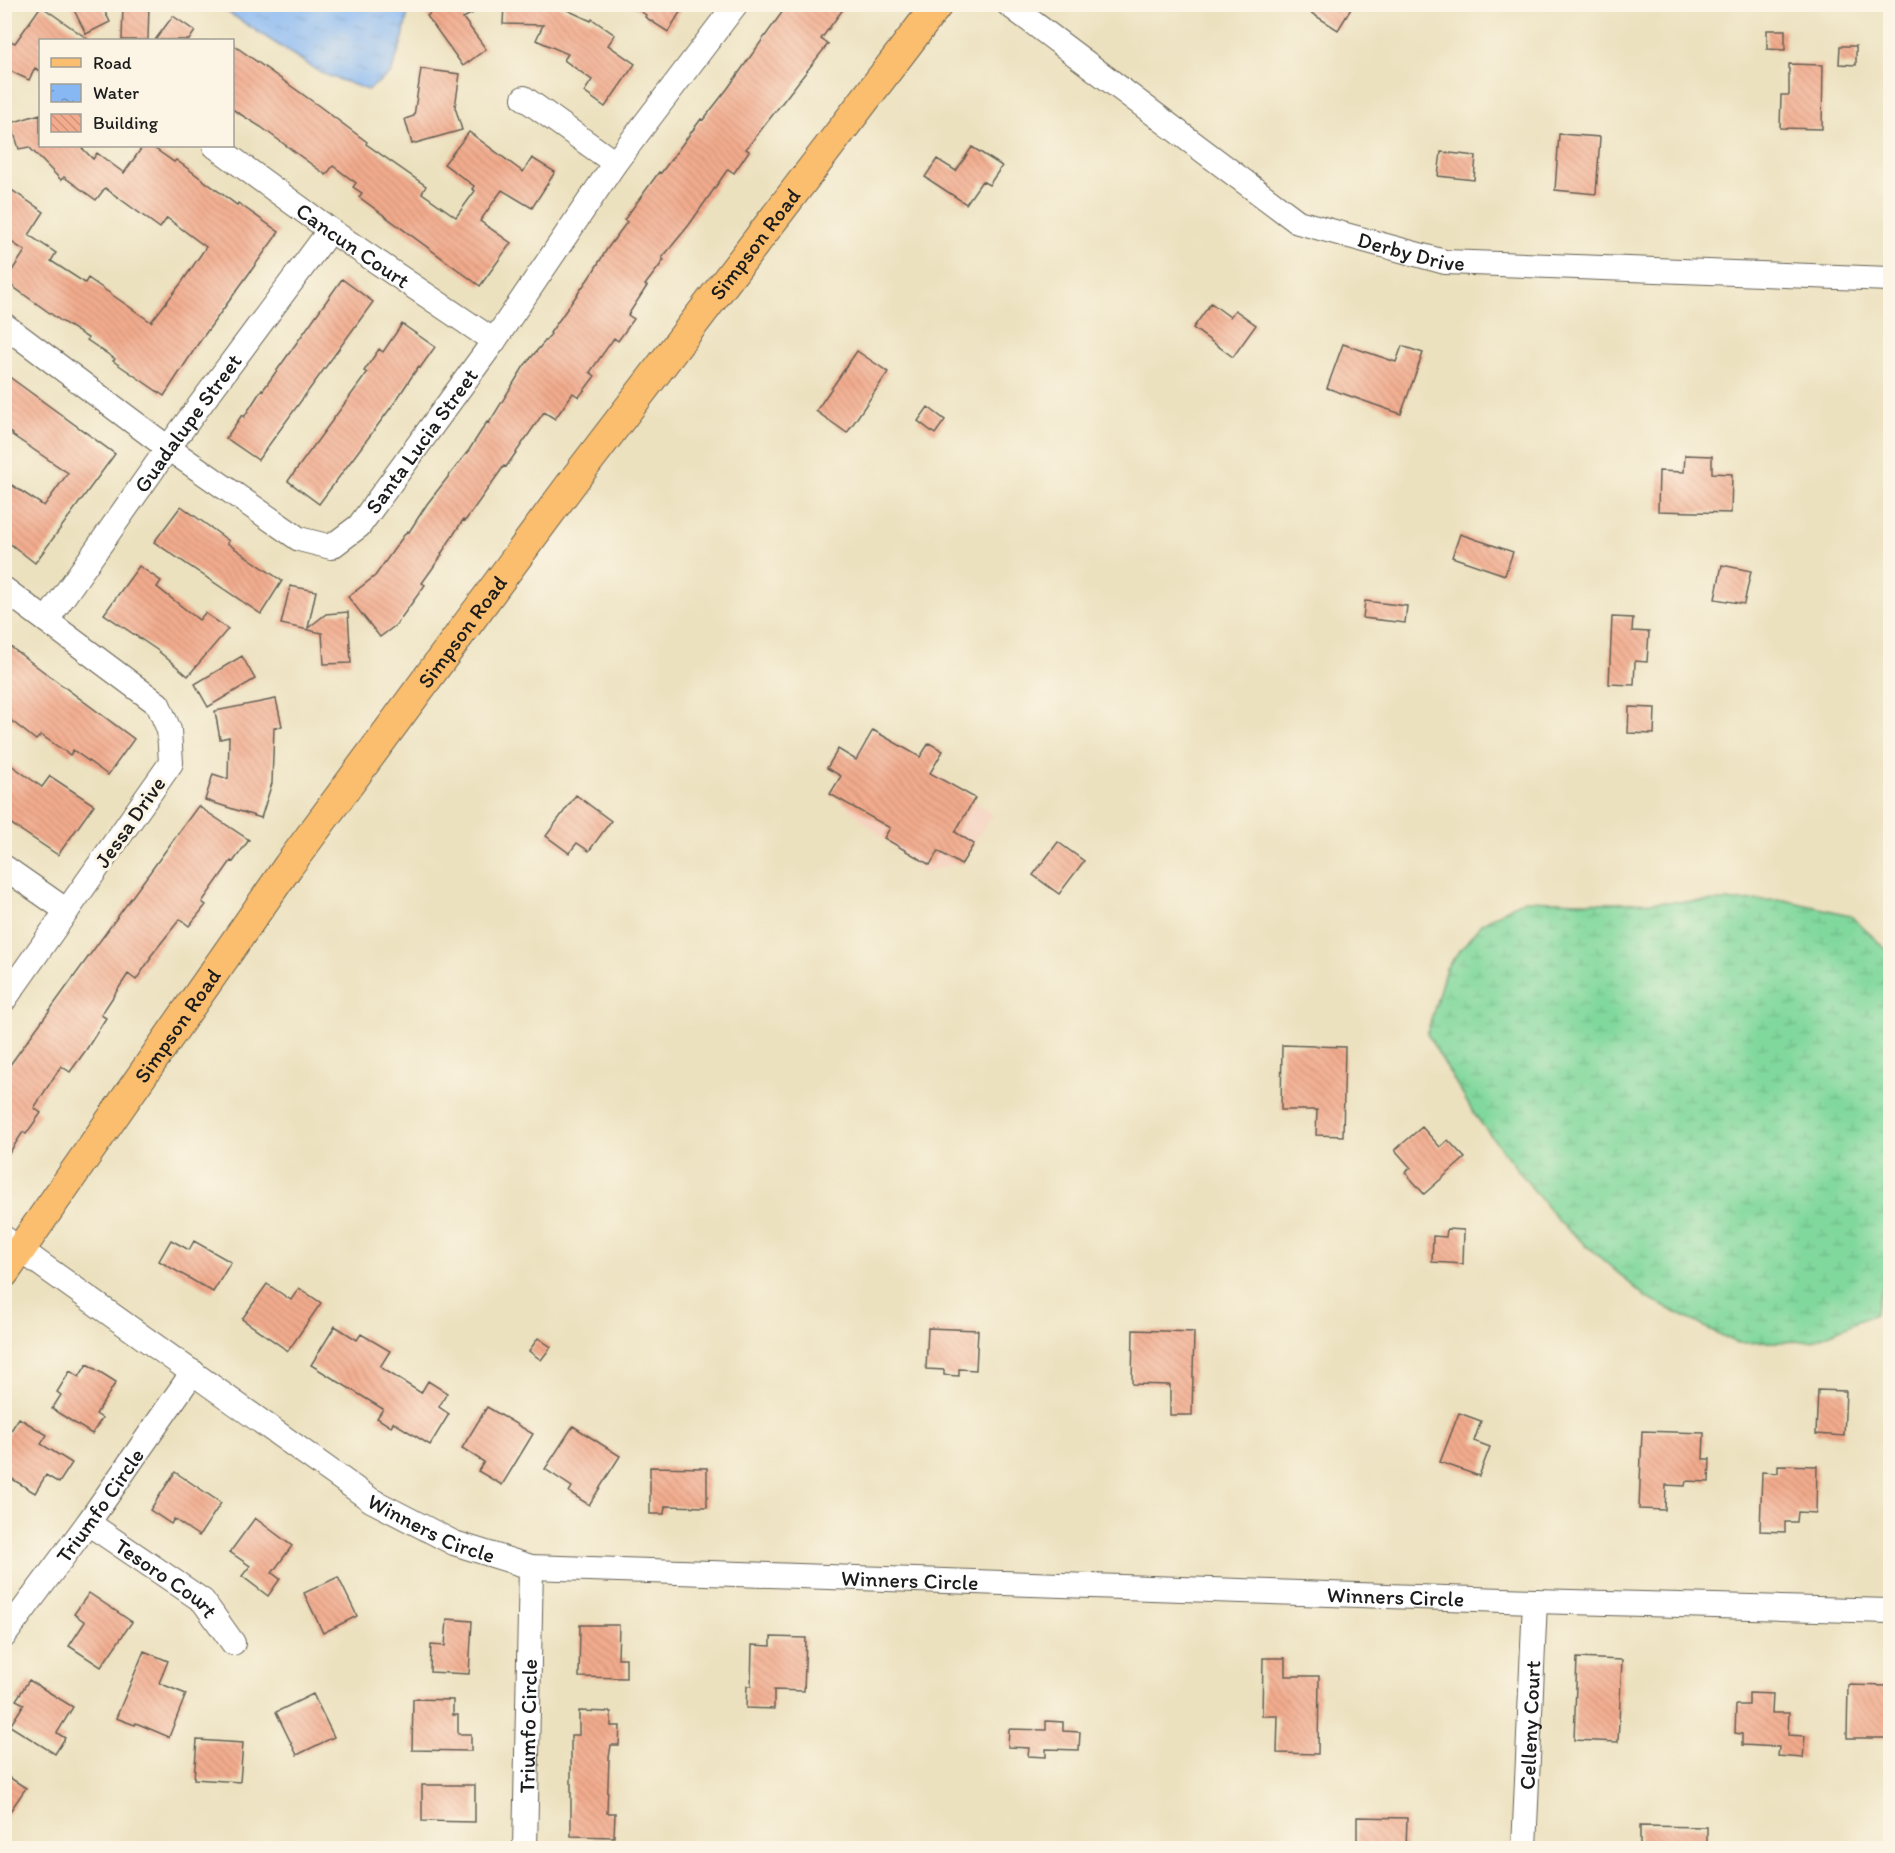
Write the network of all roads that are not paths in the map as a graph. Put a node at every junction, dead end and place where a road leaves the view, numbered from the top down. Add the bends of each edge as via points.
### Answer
1 (736, 4) edge
2 (938, 4) edge
3 (1008, 4) edge
4 (524, 98) dead end
5 (216, 147) edge
6 (615, 163) junction
7 (330, 230) junction
8 (1890, 279) edge
9 (4, 325) edge
10 (494, 341) junction
11 (168, 448) junction
12 (4, 589) edge
13 (47, 620) junction
14 (4, 867) edge
15 (67, 911) junction
16 (4, 1000) edge
17 (10, 1254) edge
18 (193, 1372) junction
19 (88, 1523) junction
20 (531, 1567) junction
21 (1535, 1602) junction
22 (1890, 1611) edge
23 (4, 1636) edge
24 (233, 1643) dead end
25 (525, 1848) edge
26 (1524, 1848) edge

1 - 6 street, Santa Lucia Street
2 - 17 main road, Simpson Road via 577,476 289,865
3 - 8 street, Derby Drive via 1298,222 1445,262
4 - 6 street
5 - 7 street, Cancun Court
6 - 10 street, Santa Lucia Street
7 - 10 street, Cancun Court
7 - 11 street, Guadalupe Street
9 - 11 street, Santa Lucia Street
10 - 11 street, Santa Lucia Street via 358,526 331,547 299,539
11 - 13 street, Guadalupe Street
12 - 13 street, Jessa Drive
13 - 15 street, Jessa Drive via 158,704 169,730 171,763
14 - 15 street
15 - 16 street, Jessa Drive
17 - 18 street, Winners Circle
18 - 19 street, Triumfo Circle
18 - 20 street, Winners Circle via 371,1500 454,1543
19 - 23 street, Triumfo Circle
19 - 24 street, Tesoro Court via 203,1601
20 - 21 street, Winners Circle
20 - 25 street, Triumfo Circle
21 - 22 street, Winners Circle
21 - 26 street, Celleny Court

